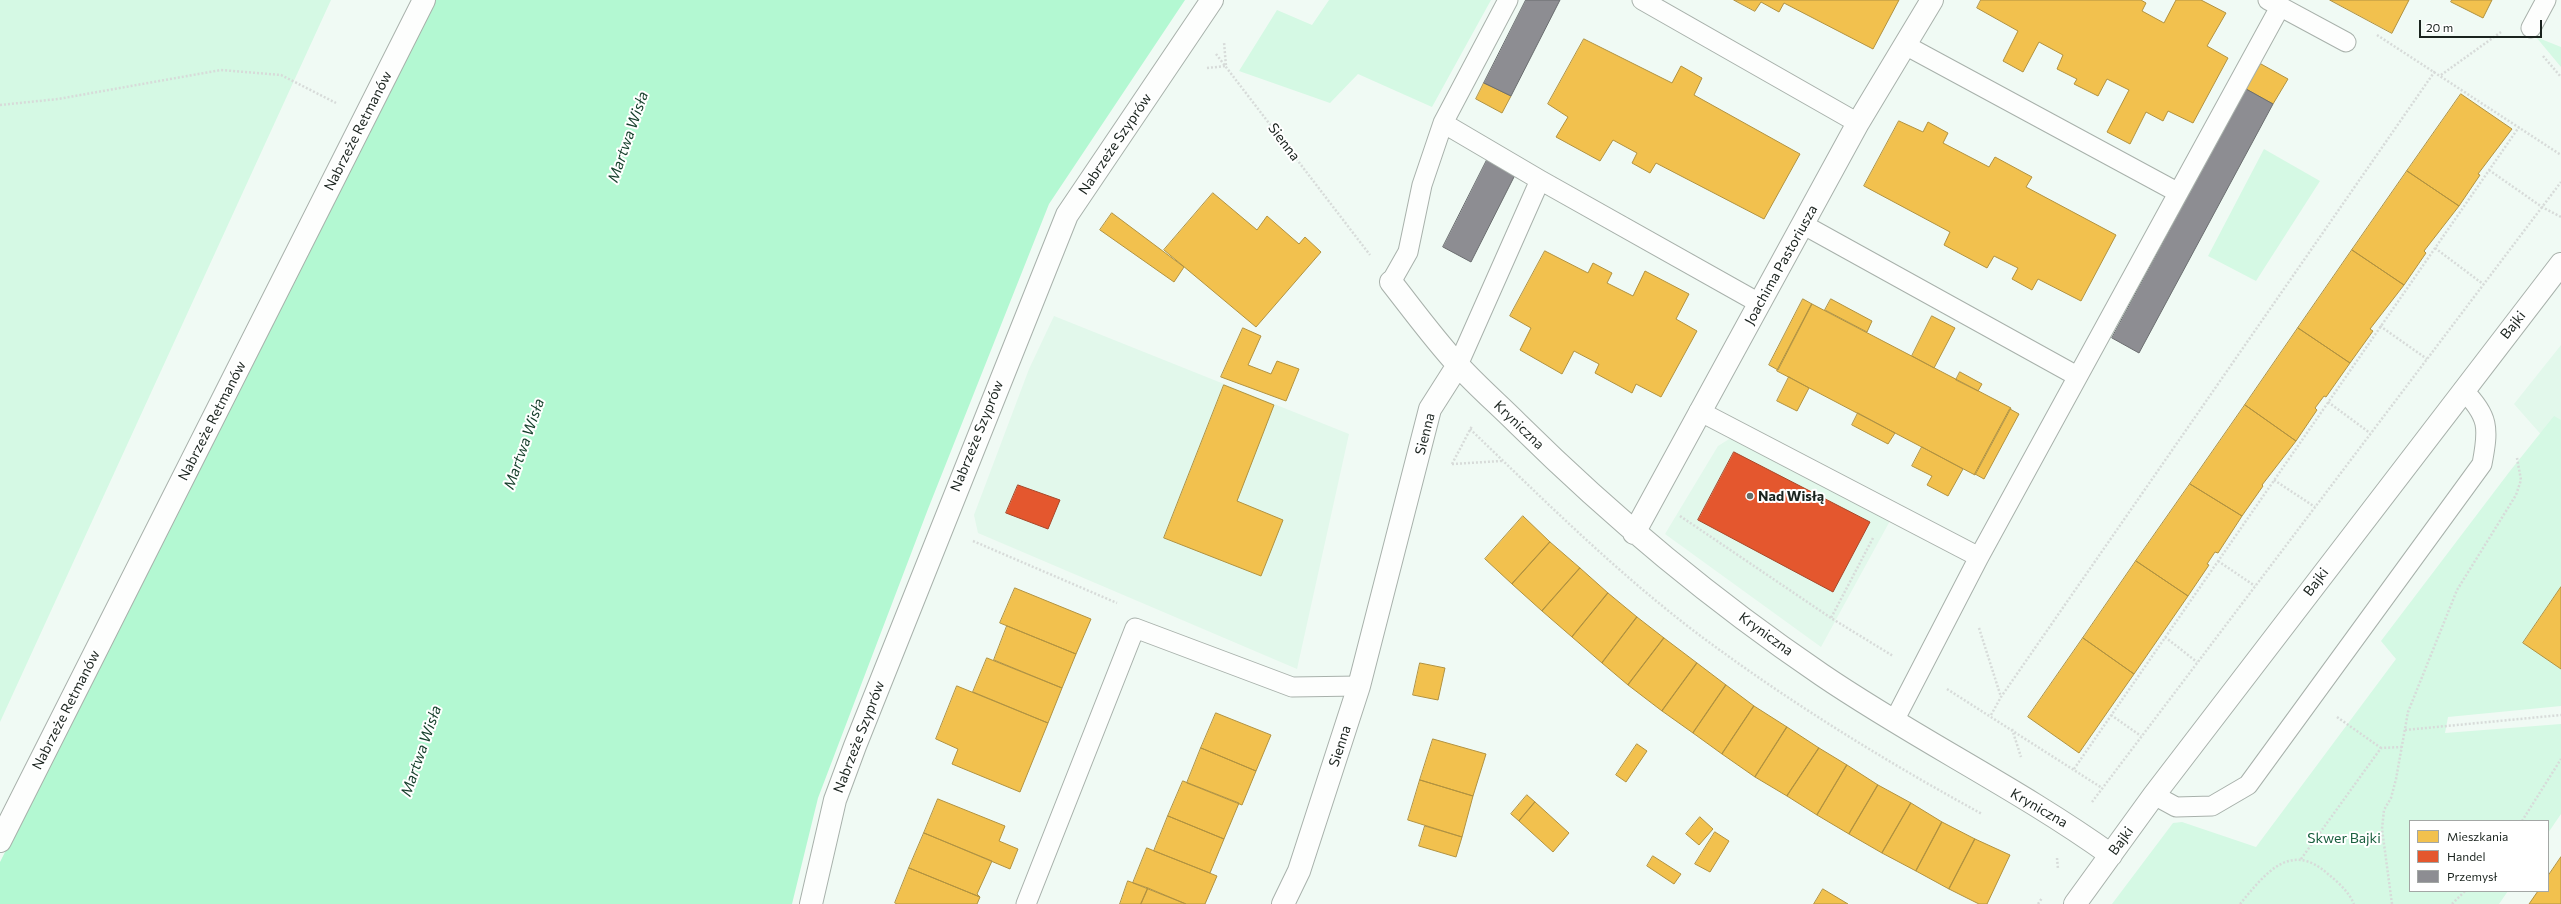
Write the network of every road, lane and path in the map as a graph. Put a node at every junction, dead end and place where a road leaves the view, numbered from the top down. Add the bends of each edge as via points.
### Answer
1 (424, 0) edge
2 (1212, 0) edge
3 (1508, 0) edge
4 (1642, 0) edge
5 (1932, 0) edge
6 (2546, 0) edge
7 (2274, 4) edge
8 (2531, 28) dead end
9 (2503, 30) dead end
10 (2346, 42) joint
11 (1905, 45) junction
12 (1213, 49) dead end
13 (2435, 71) junction
14 (2440, 75) junction
15 (0, 105) edge
16 (365, 118) junction
17 (1443, 122) junction
18 (1858, 124) junction
19 (2519, 127) junction
20 (2561, 155) edge
21 (2489, 170) junction
22 (1540, 180) junction
23 (2561, 182) edge
24 (2178, 192) junction
25 (2542, 207) junction
26 (2561, 217) edge
27 (1804, 225) junction
28 (2435, 248) junction
29 (2561, 264) edge
30 (1391, 282) junction
31 (2483, 284) junction
32 (1759, 303) junction
33 (2380, 326) junction
34 (2427, 359) junction
35 (1458, 365) junction
36 (2077, 376) junction
37 (2463, 390) junction
38 (2328, 402) junction
39 (1699, 411) junction
40 (2370, 433) junction
41 (1503, 461) dead end
42 (1452, 464) dead end
43 (2274, 480) junction
44 (2516, 495) dead end
45 (1652, 498) junction
46 (2315, 508) junction
47 (1634, 533) junction
48 (971, 540) dead end
49 (1979, 557) junction
50 (2218, 561) junction
51 (1965, 584) junction
52 (2255, 586) junction
53 (1831, 618) dead end
54 (1135, 628) junction
55 (2165, 637) junction
56 (2197, 662) junction
57 (1359, 686) junction
58 (2001, 697) junction
59 (2311, 699) junction
60 (1991, 715) dead end
61 (2111, 715) junction
62 (2561, 715) edge
63 (1894, 720) junction
64 (2405, 730) junction
65 (2141, 736) junction
66 (2402, 747) junction
67 (2381, 748) junction
68 (2561, 759) edge
69 (2074, 769) dead end
70 (2154, 795) junction
71 (2523, 820) edge
72 (2073, 827) junction
73 (0, 842) edge
74 (2111, 855) junction
75 (2301, 859) junction
76 (2464, 892) edge
77 (811, 904) edge
78 (1026, 904) edge
79 (1283, 904) edge
80 (2075, 904) edge
81 (2240, 904) edge
82 (2354, 904) edge
83 (2392, 904) edge
84 (2452, 904) edge

1 - 16 street, Nabrzeże Retmanów
2 - 77 street, Nabrzeże Szyprów via 1067,215 855,746 835,800
3 - 17 lane
4 - 18 lane
5 - 11 street, Joachima Pastoriusza
6 - 8 lane
7 - 10 lane
7 - 24 lane
9 - 14 path
10 - 13 path via 2364,28
11 - 18 street, Joachima Pastoriusza
11 - 24 lane
12 - 30 path, Sienna
13 - 14 path
13 - 58 path
14 - 19 path
15 - 16 path via 58,100 221,70 281,75
16 - 73 street, Nabrzeże Retmanów
17 - 22 lane
17 - 30 lane via 1422,185 1408,252
18 - 27 street, Joachima Pastoriusza
19 - 20 path
19 - 21 path
21 - 25 path
21 - 28 path
22 - 32 lane
22 - 35 lane
23 - 25 path
24 - 36 lane
25 - 26 path
25 - 31 path
27 - 32 street, Joachima Pastoriusza
27 - 36 lane
28 - 31 path
28 - 33 path
29 - 37 street, Bajki
30 - 35 street
31 - 34 path
32 - 39 street, Joachima Pastoriusza
33 - 34 path
33 - 38 path
34 - 40 path
35 - 47 street, Kryniczna
35 - 57 street, Sienna via 1430,409
36 - 49 lane
37 - 59 lane via 2479,406 2488,436 2482,464
37 - 70 street, Bajki
38 - 40 path
38 - 43 path
39 - 45 street, Joachima Pastoriusza
39 - 49 lane
40 - 46 path
41 - 42 path
43 - 46 path
43 - 50 path
44 - 64 path via 2457,590 2408,712
45 - 47 street, Joachima Pastoriusza
45 - 53 path
46 - 52 path
47 - 63 street, Kryniczna via 1822,676
48 - 54 path via 1126,607
49 - 51 lane
50 - 52 path
50 - 55 path
51 - 58 path
51 - 63 lane
52 - 56 path
54 - 57 lane via 1292,687
54 - 78 lane
55 - 56 path
55 - 61 path
56 - 65 path
57 - 79 street, Sienna via 1299,871
58 - 60 path
59 - 67 path
59 - 70 lane via 2248,785 2212,806 2176,807
61 - 65 path
61 - 69 path
62 - 64 path
63 - 72 street, Kryniczna
64 - 66 path
65 - 72 path
66 - 67 path
66 - 83 path via 2391,798 2384,810 2382,829
67 - 75 path
68 - 71 path
70 - 74 street, Bajki
72 - 74 street, Kryniczna
74 - 80 street, Bajki
75 - 81 path via 2286,861 2265,875
75 - 82 path via 2316,863 2339,884
76 - 84 path

